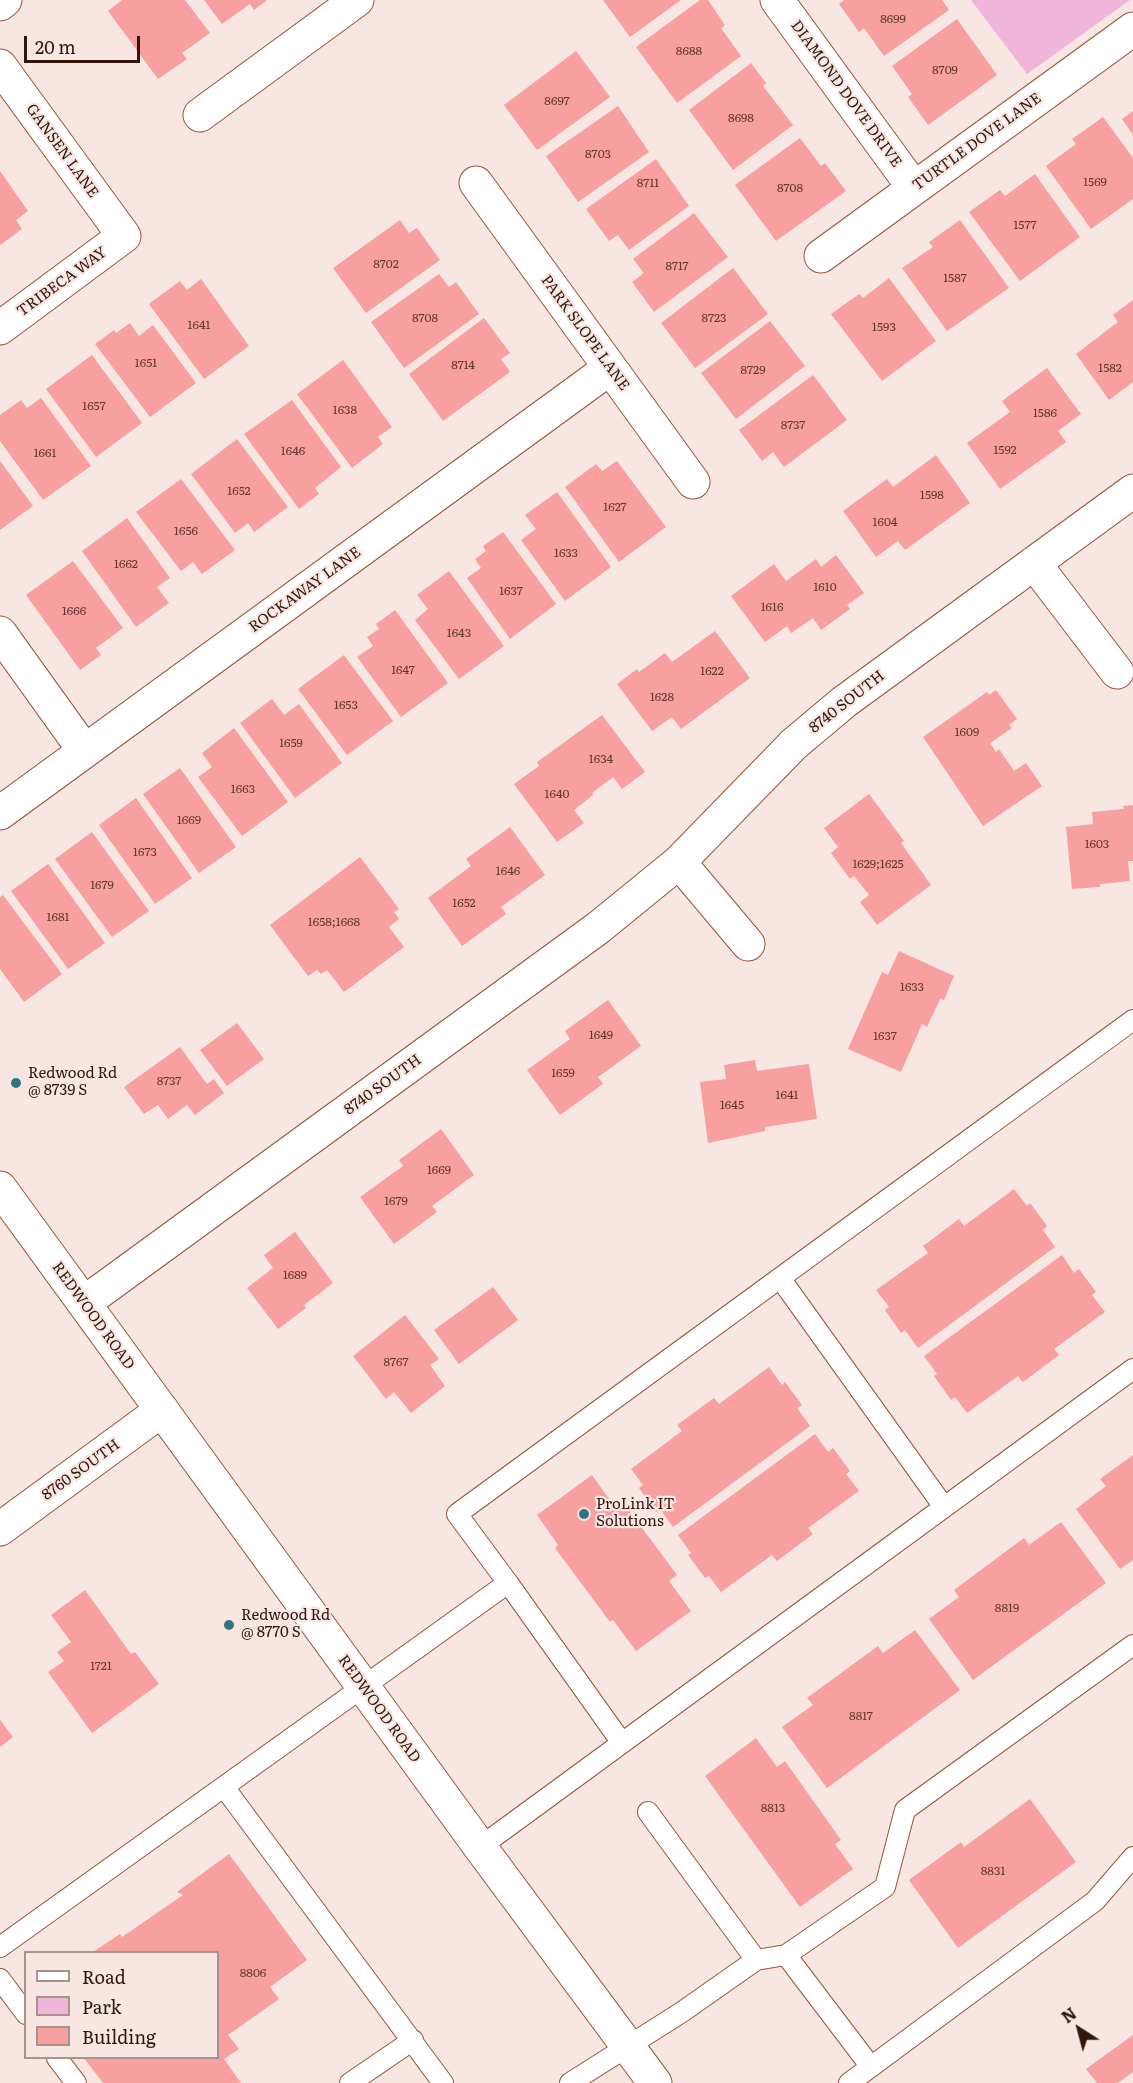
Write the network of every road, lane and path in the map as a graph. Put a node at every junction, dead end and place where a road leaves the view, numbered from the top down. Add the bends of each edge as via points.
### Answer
1 (5, 0) edge
2 (357, 0) edge
3 (777, 0) edge
4 (0, 4) edge
5 (1133, 29) edge
6 (0, 66) edge
7 (200, 115) dead end
8 (476, 183) dead end
9 (914, 188) junction
10 (124, 236) joint
11 (821, 256) dead end
12 (0, 328) edge
13 (610, 368) junction
14 (693, 482) dead end
15 (1133, 491) edge
16 (1034, 563) junction
17 (0, 633) edge
18 (1117, 672) dead end
19 (84, 750) junction
20 (0, 813) edge
21 (679, 862) junction
22 (748, 944) dead end
23 (1133, 1020) edge
24 (0, 1188) edge
25 (780, 1278) junction
26 (84, 1303) junction
27 (1133, 1369) edge
28 (162, 1410) junction
29 (944, 1507) junction
30 (0, 1529) edge
31 (508, 1583) junction
32 (1133, 1645) edge
33 (364, 1688) junction
34 (622, 1743) junction
35 (224, 1787) junction
36 (648, 1812) dead end
37 (480, 1847) junction
38 (1133, 1857) edge
39 (0, 1947) edge
40 (786, 1955) junction
41 (756, 1960) junction
42 (0, 1979) edge
43 (24, 2011) edge
44 (413, 2040) junction
45 (628, 2046) junction
46 (58, 2059) edge
47 (871, 2067) junction
48 (76, 2083) edge
49 (350, 2083) edge
50 (443, 2083) edge
51 (570, 2083) edge
52 (655, 2083) edge
53 (849, 2083) edge

1 - 4 street
2 - 7 street
3 - 9 street, DIAMOND DOVE DRIVE
5 - 9 street, TURTLE DOVE LANE
6 - 10 street, GANSEN LANE
8 - 13 street, PARK SLOPE LANE
9 - 11 street, TURTLE DOVE LANE
10 - 12 street, TRIBECA WAY
13 - 14 street, PARK SLOPE LANE
13 - 19 street, ROCKAWAY LANE
15 - 16 street, 8740 SOUTH
16 - 18 street
16 - 21 street, 8740 SOUTH via 844,702 794,744
17 - 19 street
19 - 20 street, ROCKAWAY LANE
21 - 22 street
21 - 26 street, 8740 SOUTH via 598,928
23 - 25 lane
24 - 26 street, REDWOOD ROAD
25 - 29 lane
25 - 31 lane via 457,1514
26 - 28 street, REDWOOD ROAD
27 - 29 lane
28 - 30 street, 8760 SOUTH
28 - 33 street, REDWOOD ROAD
29 - 34 lane
31 - 33 lane
31 - 34 lane
32 - 40 lane via 905,1810 885,1887
33 - 35 lane
33 - 37 street, REDWOOD ROAD
34 - 37 lane
35 - 39 lane
35 - 44 lane
36 - 41 lane
37 - 45 street, REDWOOD ROAD
38 - 47 lane via 1095,1901
40 - 41 lane
40 - 47 lane
41 - 45 lane
42 - 43 lane
44 - 49 lane
44 - 50 lane
45 - 51 lane
45 - 52 street, REDWOOD ROAD
46 - 48 lane
47 - 53 lane

